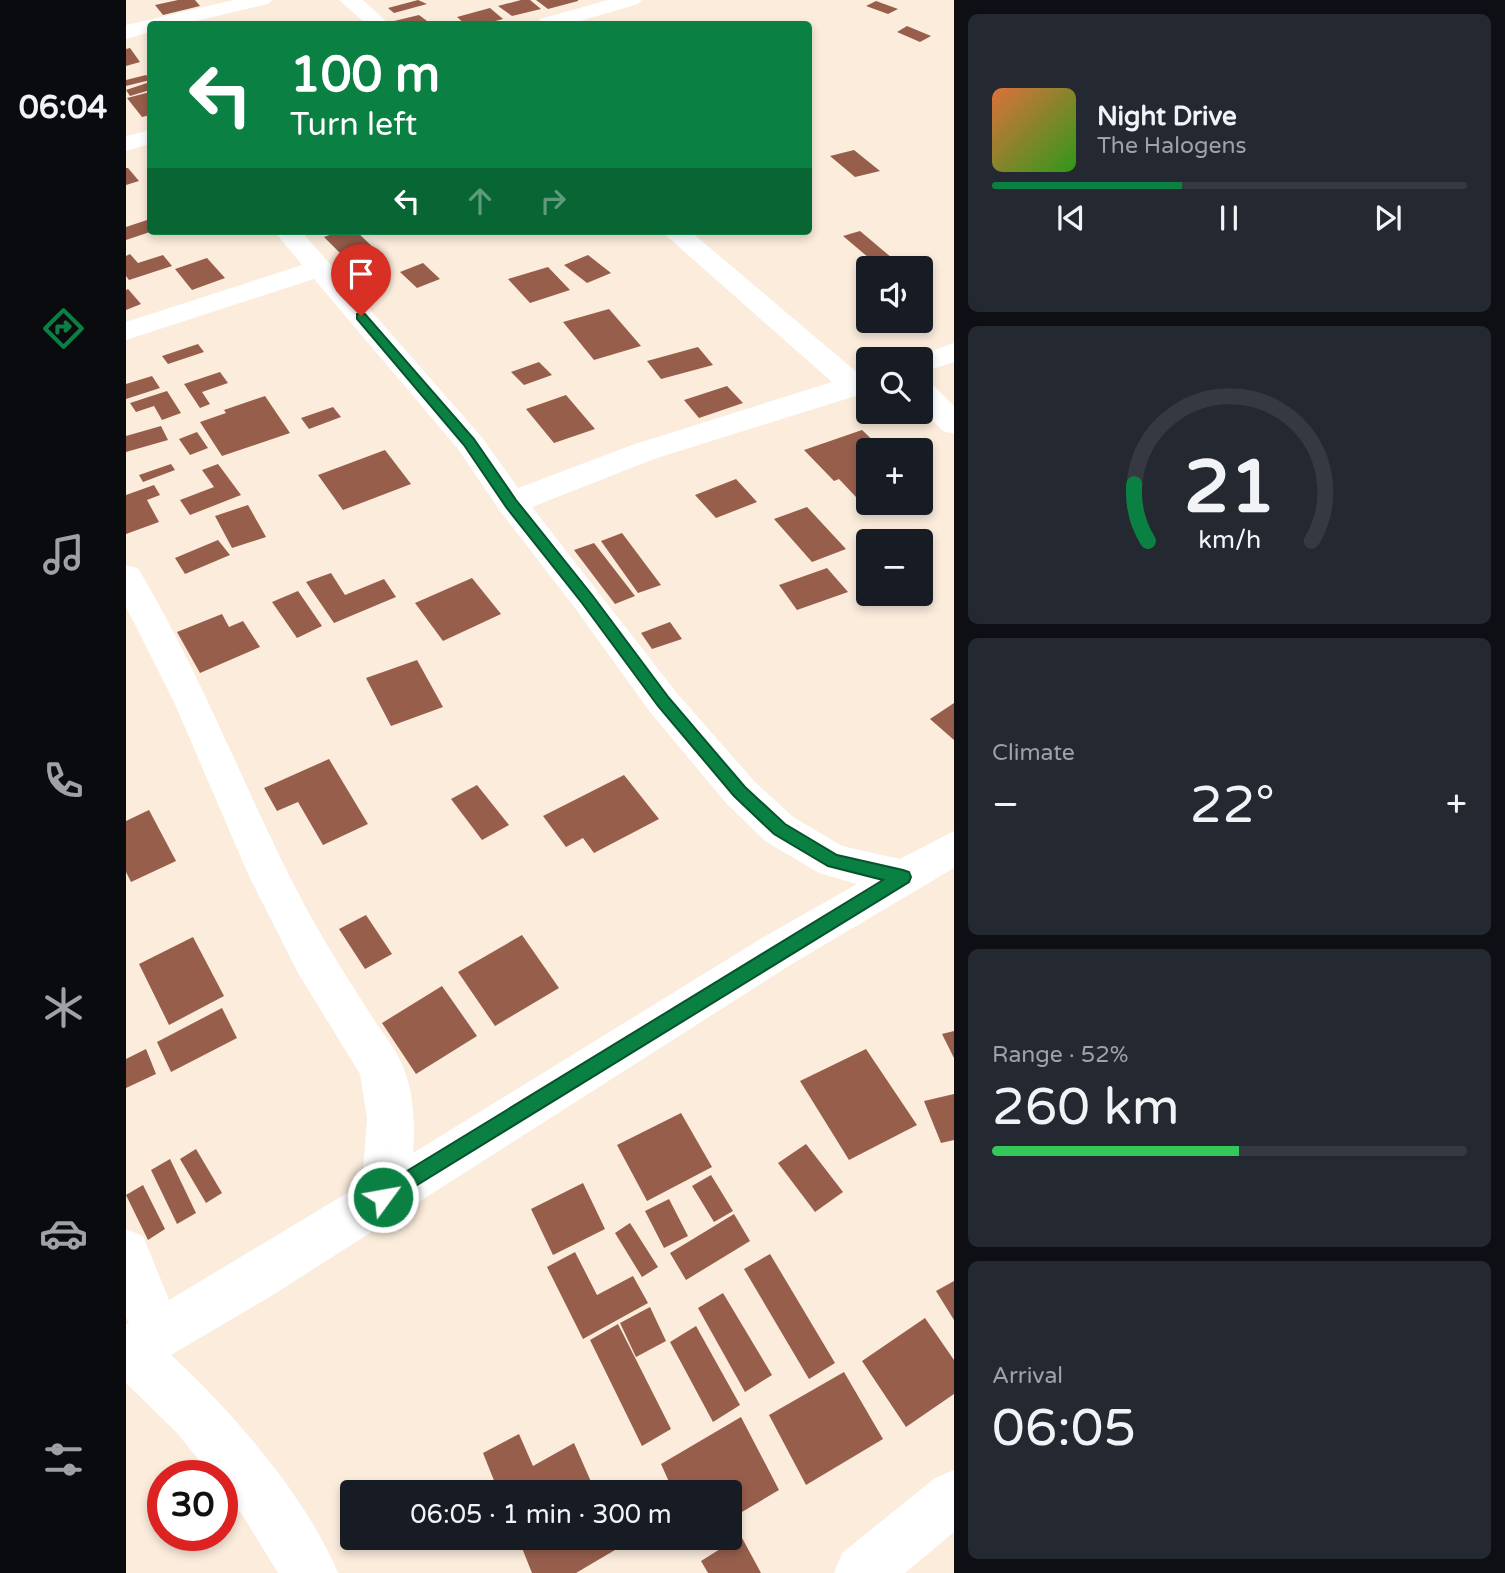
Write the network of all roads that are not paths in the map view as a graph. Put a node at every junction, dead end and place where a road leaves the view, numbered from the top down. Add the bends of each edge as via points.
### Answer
1 (261, 0) edge
2 (350, 0) edge
3 (631, 0) edge
4 (171, 21) edge
5 (374, 21) edge
6 (558, 21) edge
7 (147, 27) edge
8 (126, 32) edge
9 (147, 138) edge
10 (126, 144) edge
11 (291, 235) edge
12 (679, 235) edge
13 (320, 268) junction
14 (126, 331) edge
15 (954, 352) edge
16 (933, 359) edge
17 (856, 380) edge
18 (856, 385) edge
19 (933, 403) edge
20 (954, 424) edge
21 (511, 503) junction
22 (126, 577) edge
23 (954, 848) edge
24 (903, 877) junction
25 (383, 1197) junction
26 (126, 1253) edge
27 (137, 1346) edge
28 (954, 1497) edge
29 (310, 1573) edge
30 (862, 1573) edge

1 - 4 street
2 - 5 street
3 - 6 street
7 - 8 street
9 - 10 street
11 - 13 street
12 - 17 street via 795,337
13 - 14 street
13 - 21 street via 469,442
15 - 16 street
18 - 21 street via 643,452
19 - 20 street
21 - 24 street via 663,702 740,792 779,829 834,861
22 - 25 street via 184,684 312,961 381,1068 390,1106 391,1157
23 - 24 street
24 - 25 street
25 - 27 street
26 - 27 street
27 - 29 street via 262,1497
28 - 30 street

